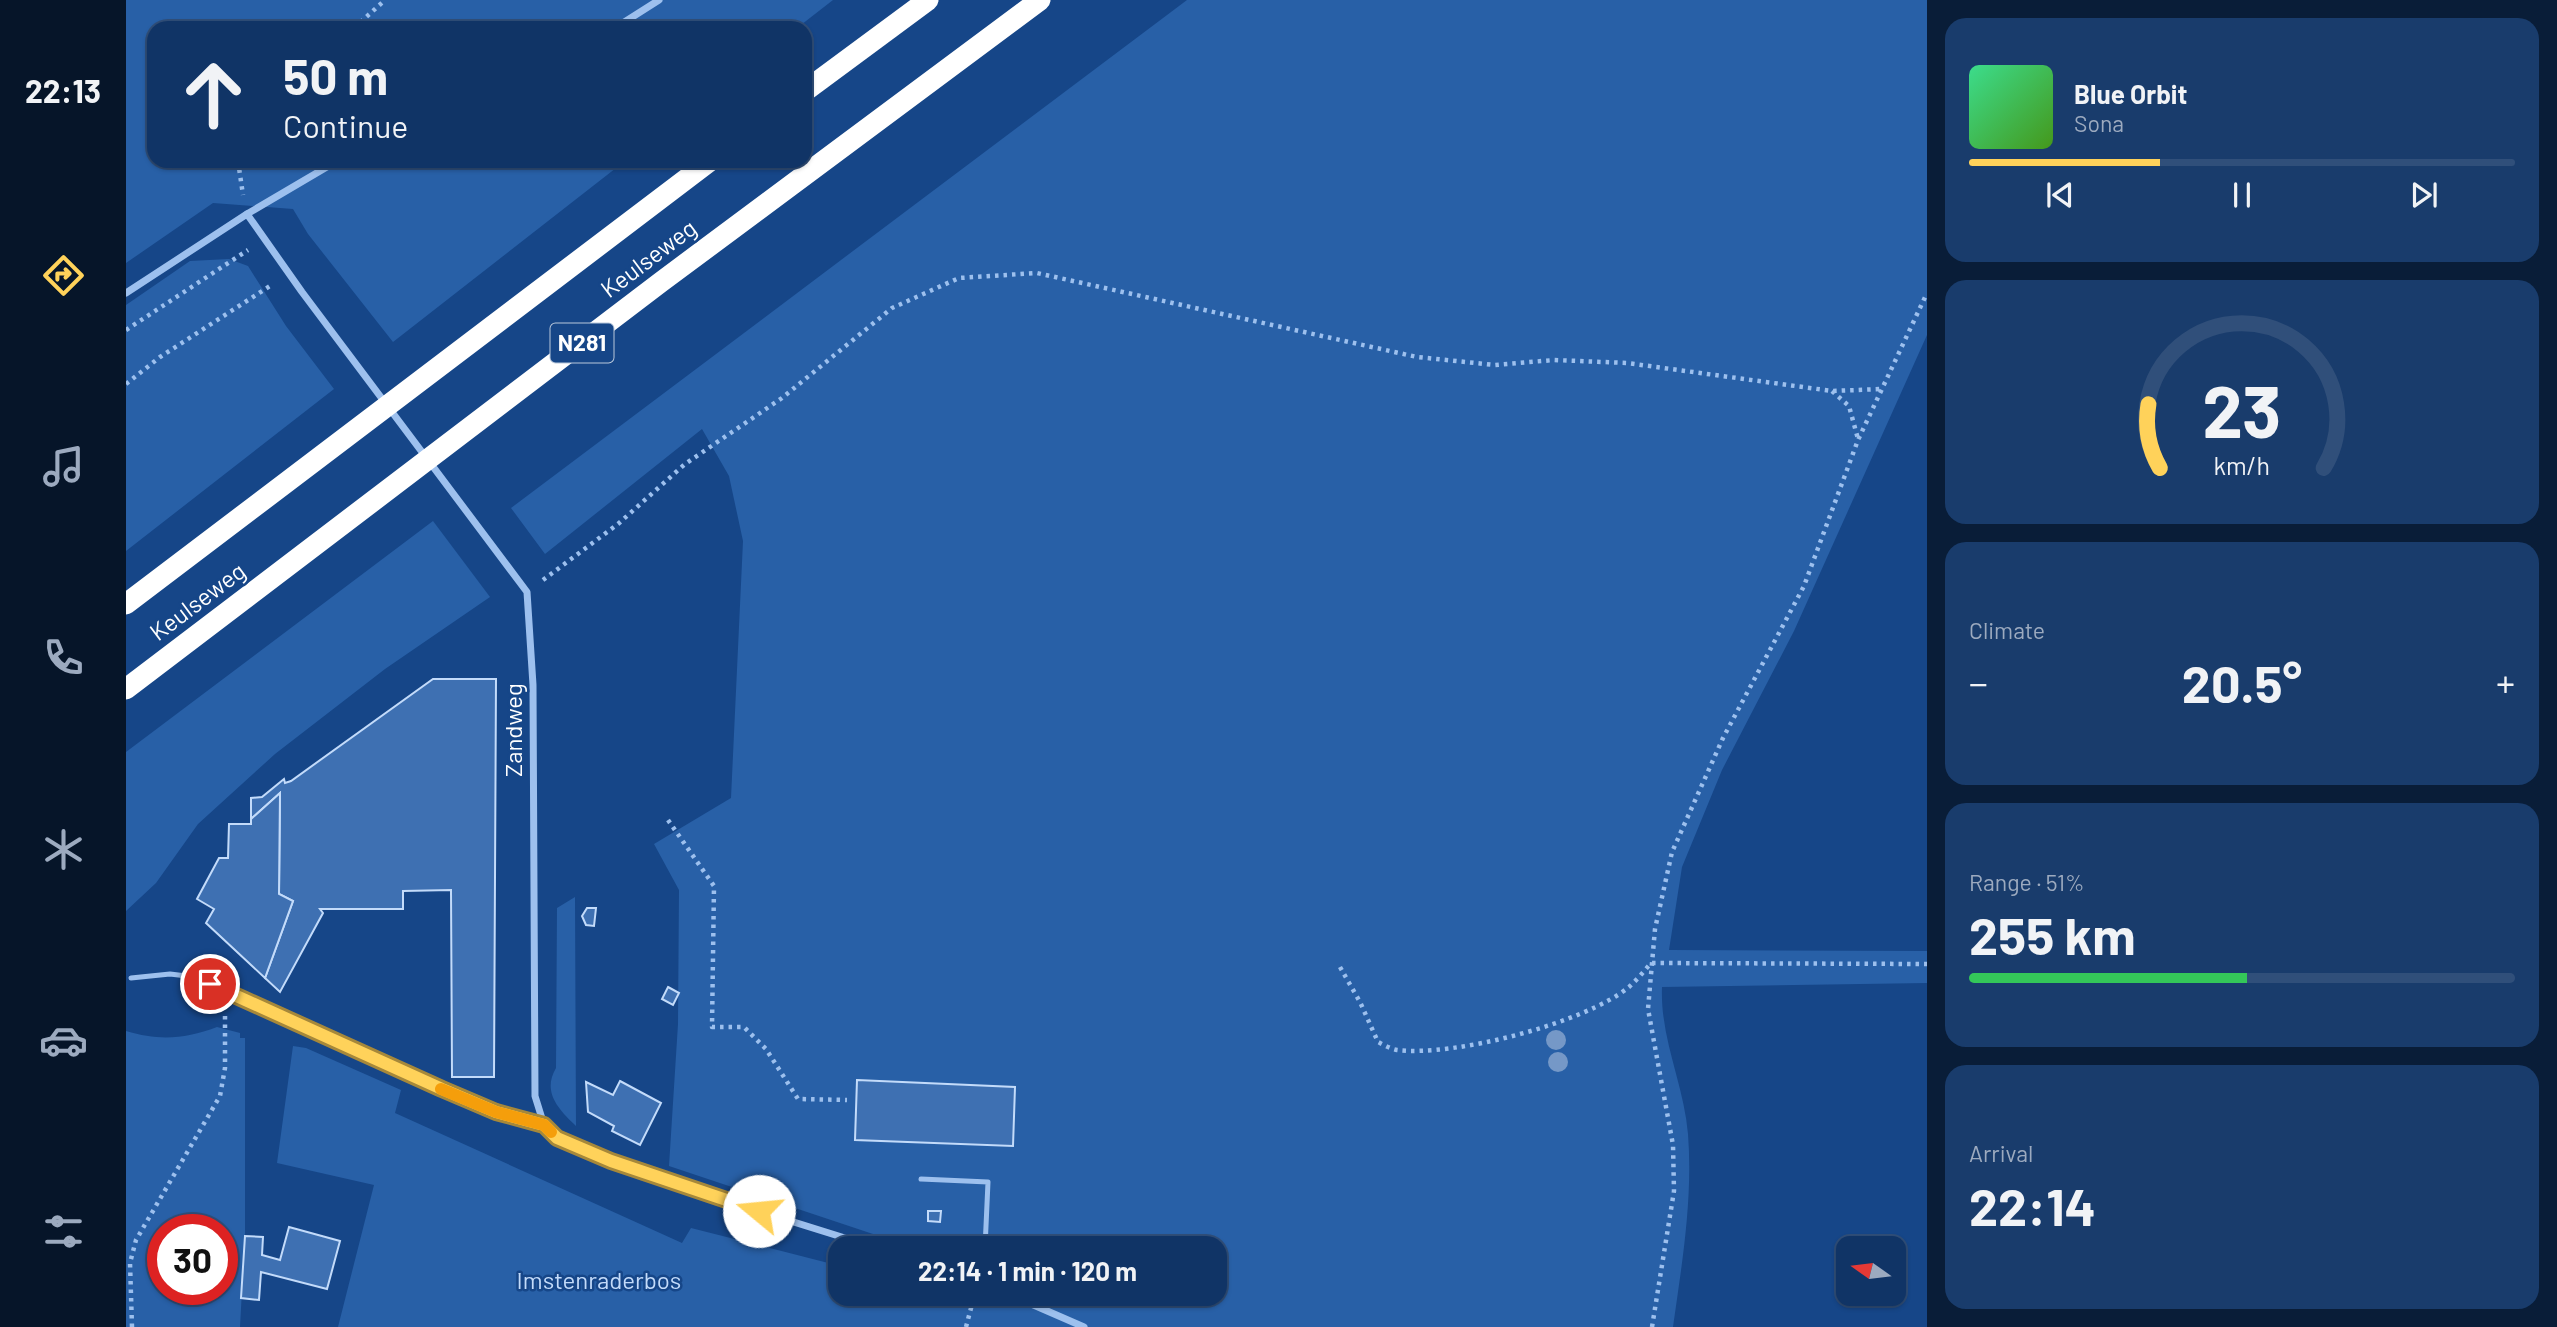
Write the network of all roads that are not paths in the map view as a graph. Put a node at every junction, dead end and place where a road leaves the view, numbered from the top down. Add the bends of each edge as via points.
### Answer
1 (659, 0) edge
2 (928, 0) edge
3 (1040, 0) edge
4 (626, 21) edge
5 (812, 85) edge
6 (325, 168) edge
7 (701, 168) edge
8 (247, 214) junction
9 (126, 293) edge
10 (126, 604) edge
11 (126, 690) edge
12 (131, 978) dead end
13 (544, 1125) junction
14 (921, 1179) dead end
15 (839, 1236) edge
16 (986, 1236) edge
17 (1036, 1306) edge
18 (1084, 1327) edge

1 - 4 street
2 - 5 highway
3 - 11 highway, Keulseweg / N281
6 - 8 street
7 - 10 highway, Keulseweg / N281
8 - 9 street
8 - 13 street, Zandweg via 527,592 533,685 535,1096
12 - 13 lane via 195,977 496,1112
13 - 15 street via 557,1138 611,1161
14 - 16 lane via 988,1182
17 - 18 street

